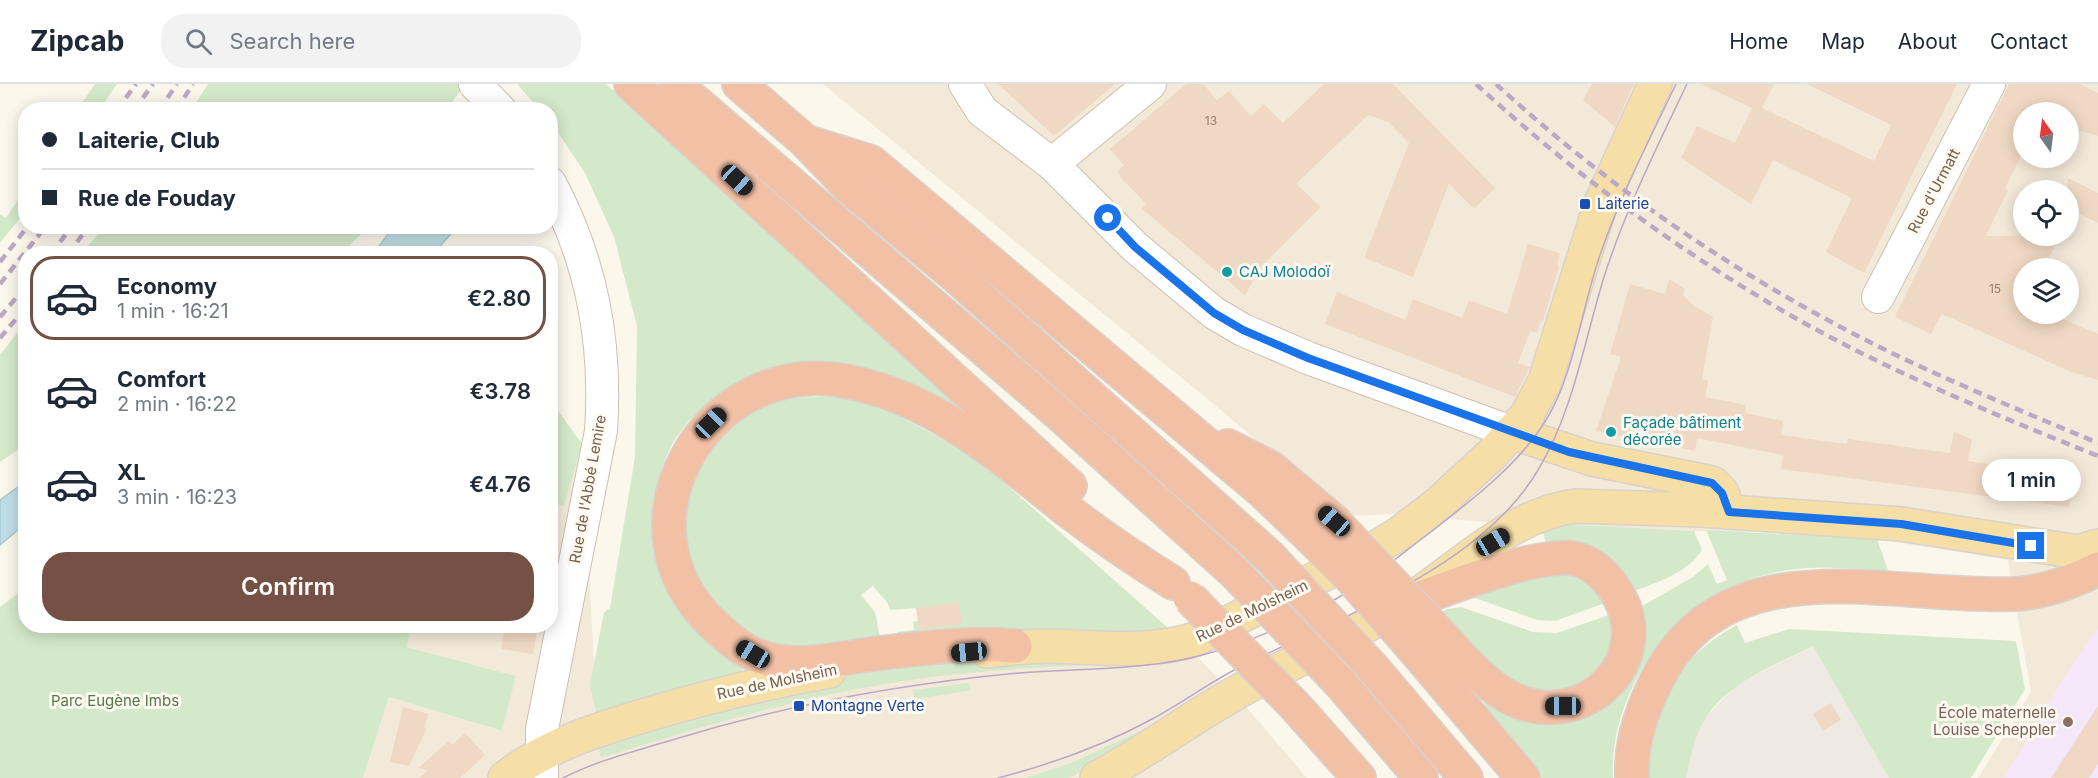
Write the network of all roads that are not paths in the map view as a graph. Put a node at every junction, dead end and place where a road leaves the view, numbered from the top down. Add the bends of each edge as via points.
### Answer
1 (474, 84) edge
2 (631, 84) edge
3 (675, 84) edge
4 (739, 84) edge
5 (965, 84) edge
6 (1150, 84) edge
7 (1655, 84) edge
8 (1989, 84) edge
9 (492, 102) edge
10 (805, 141) junction
11 (1052, 164) junction
12 (558, 200) edge
13 (1878, 297) dead end
14 (1512, 432) junction
15 (1729, 512) junction
16 (2098, 546) edge
17 (2098, 569) edge
18 (1182, 590) junction
19 (1403, 604) junction
20 (1427, 641) junction
21 (1015, 646) junction
22 (542, 754) edge
23 (506, 777) edge
24 (1097, 778) edge
25 (1359, 778) edge
26 (1421, 778) edge
27 (1466, 778) edge
28 (1523, 778) edge
29 (1632, 778) edge

1 - 9 street
2 - 18 highway
3 - 26 highway, bridge via 1057,412 1236,574 1341,684
4 - 10 highway
5 - 11 street via 982,111
6 - 11 street
7 - 14 main road, Rue de Molsheim via 1602,204 1545,381 1535,403
8 - 13 street, Rue d'Urmatt
10 - 20 highway, bridge via 871,162 1262,491 1321,528 1351,578
10 - 27 highway, bridge via 849,187 959,279 1269,556 1373,668
11 - 14 street via 1135,247 1214,313 1243,330 1308,358
12 - 22 street, Rue de l'Abbé Lemire via 581,247 595,309 604,389 602,431
14 - 15 main road via 1592,459 1712,483 1722,493
14 - 21 main road, Rue de Molsheim via 1439,503 1401,533 1196,639 1165,647 1132,649
15 - 16 main road via 1901,524 2078,552
15 - 19 main road via 1575,506 1555,509 1493,542
17 - 29 highway via 2065,585 2017,594 1829,585 1768,592 1740,602 1695,631 1664,667 1640,718
18 - 21 highway via 1120,549 963,429 925,408 845,381 786,382 747,396 723,411 699,435 682,463 670,501 670,540 690,595 705,616 733,642 753,654 788,662 845,660 877,653 968,645
18 - 25 highway, bridge
19 - 20 highway via 1520,565 1571,558 1597,569 1621,604 1629,644 1615,675 1590,698 1563,706 1528,705 1506,695 1472,668
19 - 24 main road via 1240,690
20 - 28 highway
21 - 22 main road, Rue de Molsheim via 892,660 733,690 592,731
22 - 23 main road, Rue de Molsheim

